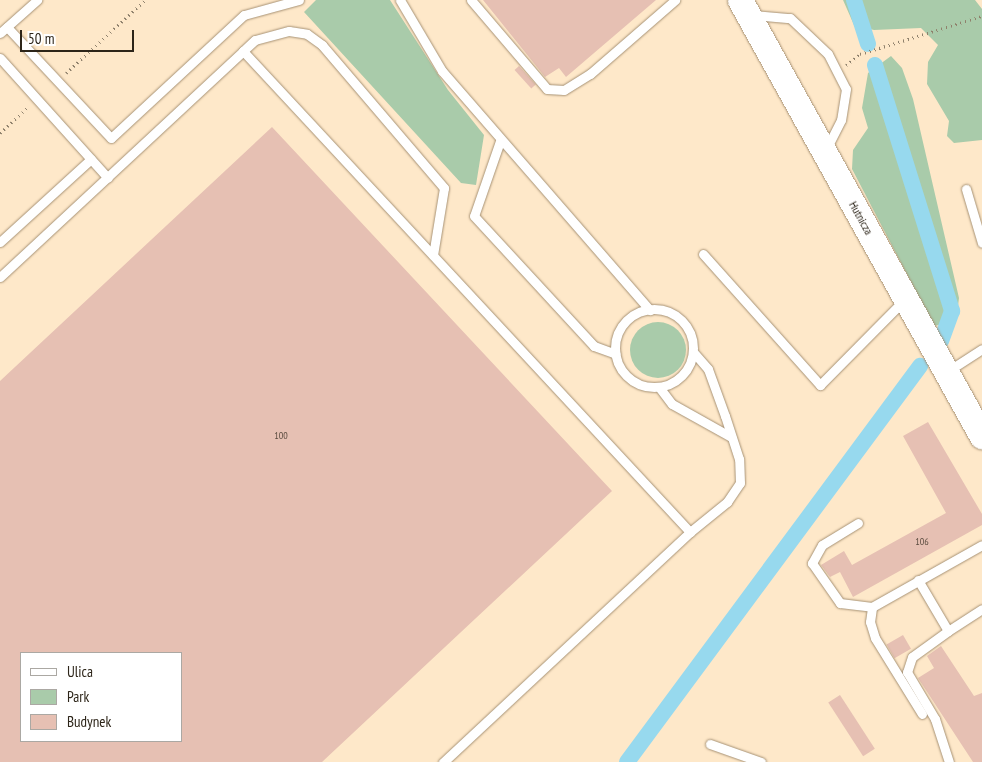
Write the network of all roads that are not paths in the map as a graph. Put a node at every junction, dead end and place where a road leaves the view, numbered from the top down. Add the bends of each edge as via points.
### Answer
1 (37, 0) edge
2 (299, 0) edge
3 (400, 0) edge
4 (471, 0) edge
5 (676, 0) edge
6 (744, 7) edge
7 (4, 30) edge
8 (243, 51) junction
9 (0, 58) edge
10 (500, 141) junction
11 (824, 152) junction
12 (91, 159) junction
13 (108, 178) junction
14 (966, 189) dead end
15 (0, 242) edge
16 (982, 243) edge
17 (703, 254) dead end
18 (434, 255) junction
19 (0, 278) edge
20 (905, 299) junction
21 (650, 310) junction
22 (982, 349) edge
23 (693, 352) junction
24 (616, 354) junction
25 (945, 372) junction
26 (659, 387) junction
27 (981, 432) edge
28 (731, 437) junction
29 (858, 523) dead end
30 (690, 532) junction
31 (982, 545) edge
32 (918, 580) junction
33 (872, 607) junction
34 (982, 609) edge
35 (948, 631) junction
36 (922, 714) dead end
37 (710, 744) dead end
38 (442, 762) edge
39 (761, 762) edge
40 (949, 762) edge

1 - 7 lane
2 - 7 lane via 244,15 111,138 58,80
3 - 10 lane via 442,70
4 - 5 lane via 547,89 564,90 590,74
6 - 11 street, Hutnicza
6 - 11 lane via 790,18 828,54 838,72 846,89 841,120
8 - 13 lane
8 - 18 lane
8 - 18 lane via 255,40 289,32 307,34 322,45 444,188
9 - 12 lane
10 - 21 lane
10 - 24 lane via 474,216 594,346
11 - 20 street, Hutnicza
12 - 13 lane
12 - 15 lane
13 - 19 lane
14 - 16 lane
17 - 20 lane via 820,385
18 - 30 lane
20 - 25 street, Hutnicza
21 - 23 lane via 680,318 688,328
21 - 24 lane via 624,324 617,335
22 - 25 lane
23 - 26 lane via 682,375
23 - 28 lane via 708,369
24 - 26 lane via 624,372 634,381
25 - 27 street, Hutnicza
26 - 28 lane via 672,404
28 - 30 lane via 739,460 740,484 727,502
29 - 33 lane via 822,544 812,563 840,603
30 - 38 lane
31 - 32 lane
32 - 33 lane
32 - 35 lane
33 - 36 lane via 870,622 875,638
34 - 35 lane
35 - 40 lane via 912,657 907,672 935,719
37 - 39 lane

